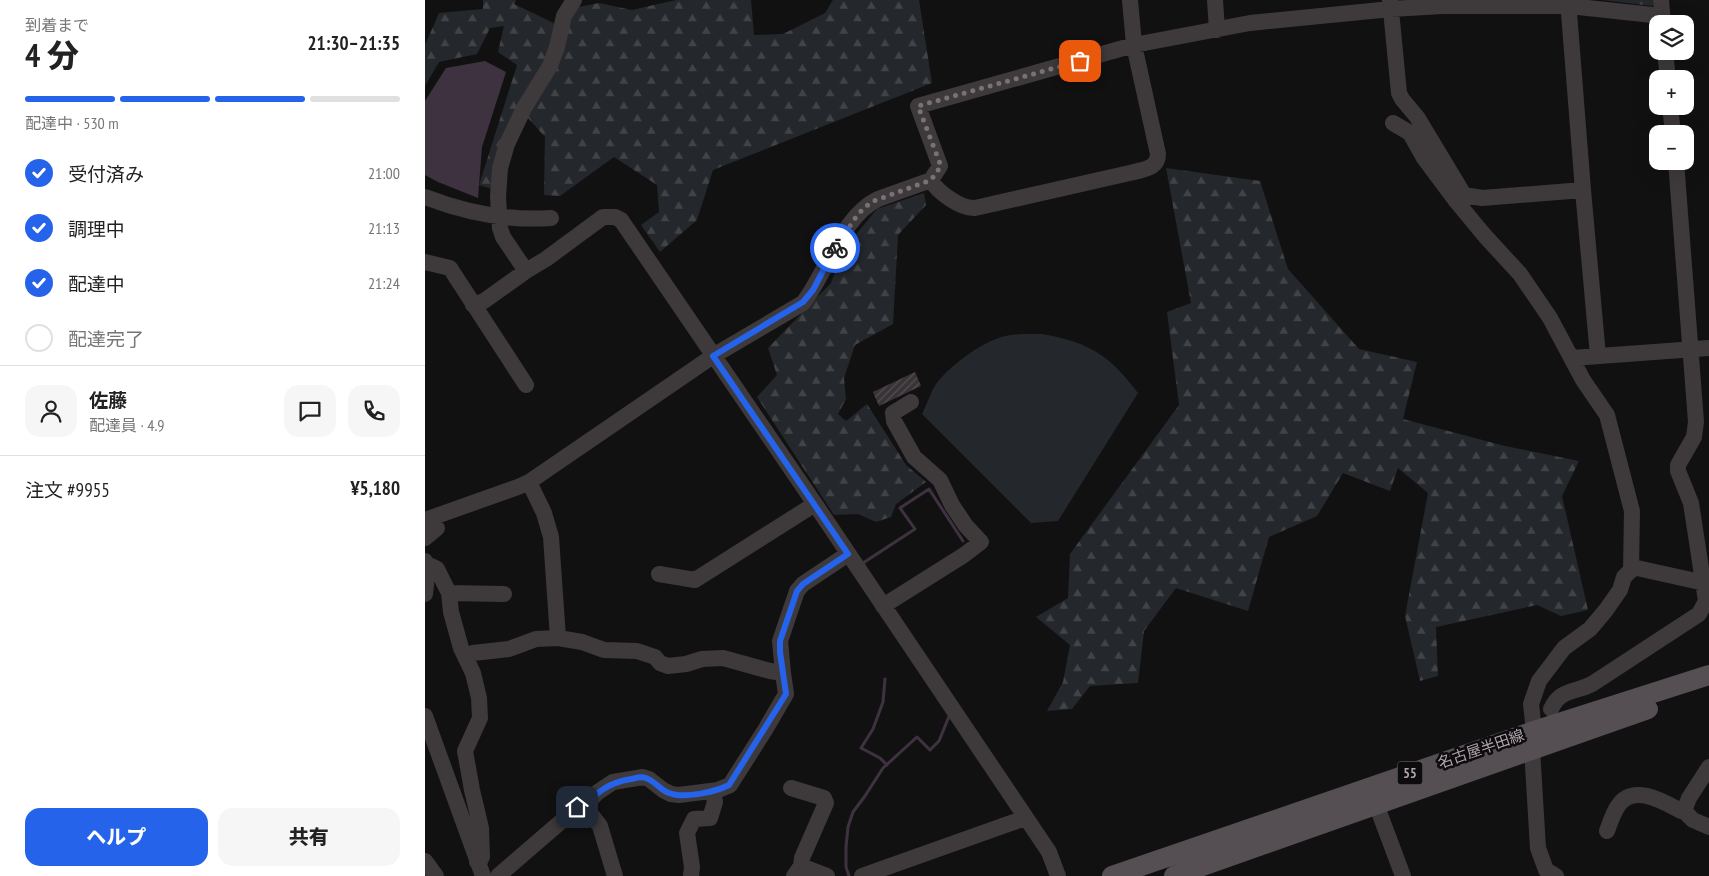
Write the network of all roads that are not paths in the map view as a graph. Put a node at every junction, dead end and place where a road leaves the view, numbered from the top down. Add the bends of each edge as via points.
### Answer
1 (573, 0) edge
2 (1130, 0) edge
3 (1215, 0) edge
4 (1569, 3) edge
5 (1390, 4) edge
6 (1662, 13) edge
7 (1217, 30) junction
8 (1134, 45) junction
9 (1393, 123) dead end
10 (1676, 170) edge
11 (931, 180) junction
12 (1583, 190) junction
13 (425, 197) edge
14 (499, 218) junction
15 (551, 218) dead end
16 (425, 262) edge
17 (526, 271) junction
18 (473, 305) junction
19 (1709, 348) edge
20 (1689, 349) junction
21 (713, 356) junction
22 (1598, 356) junction
23 (1573, 358) junction
24 (526, 385) dead end
25 (911, 402) dead end
26 (529, 482) junction
27 (815, 504) junction
28 (429, 529) edge
29 (848, 554) junction
30 (427, 564) edge
31 (1631, 570) junction
32 (659, 574) dead end
33 (1706, 583) edge
34 (449, 593) junction
35 (425, 594) edge
36 (504, 594) dead end
37 (883, 606) junction
38 (558, 638) junction
39 (466, 656) junction
40 (783, 673) junction
41 (1709, 675) edge
42 (1709, 687) edge
43 (1551, 709) dead end
44 (425, 716) edge
45 (1533, 740) junction
46 (1709, 767) edge
47 (791, 788) dead end
48 (713, 791) junction
49 (1376, 804) junction
50 (582, 808) junction
51 (1684, 811) junction
52 (1025, 818) junction
53 (1709, 827) edge
54 (1607, 831) dead end
55 (425, 861) edge
56 (480, 869) edge
57 (798, 871) edge
58 (436, 876) edge
59 (499, 876) edge
60 (615, 876) edge
61 (691, 876) edge
62 (827, 876) edge
63 (862, 876) edge
64 (1058, 876) edge
65 (1112, 876) edge
66 (1174, 876) edge
67 (1403, 876) edge
68 (1556, 876) edge

1 - 14 street via 564,16 550,66 507,144 498,183
2 - 8 street
3 - 7 street
4 - 5 street
4 - 6 street
4 - 12 street
5 - 7 street
5 - 12 street via 1402,100 1417,117 1464,195 1482,198
7 - 8 street
8 - 11 street via 918,106 941,166
8 - 11 street via 1159,154 1154,166 975,208 962,206 935,187
9 - 23 street via 1410,133 1456,201 1520,274
10 - 20 street
11 - 21 street via 871,202 858,214 838,243 803,302
12 - 22 street
13 - 14 street
14 - 15 street
14 - 17 street via 503,237
16 - 18 street via 449,268
17 - 18 street via 484,301
17 - 21 street via 603,217 615,217 630,232
18 - 24 street
19 - 20 street
20 - 22 street
20 - 33 street via 1696,422 1690,447 1678,465 1691,503
21 - 26 street
21 - 27 street
22 - 23 street
23 - 31 street via 1583,380 1607,415 1632,511
25 - 37 street via 893,413 894,421 914,458 940,480 952,505 981,542
26 - 28 street
26 - 38 street via 544,512 551,537
27 - 29 street
27 - 32 street via 695,580
29 - 37 street
29 - 40 street via 797,591 780,641
30 - 34 street via 437,569
30 - 35 street
31 - 33 street via 1637,568
31 - 45 street via 1606,610 1590,629 1564,648 1539,681 1531,704
33 - 43 street via 1706,601 1699,614 1592,684 1562,694
34 - 36 street
34 - 39 street via 451,612
37 - 52 street
38 - 39 street via 536,639 509,650
38 - 40 street via 604,650 637,651 668,666 723,658
39 - 56 street via 479,698 480,718 465,751 481,828
40 - 48 street via 786,694 770,723 729,785
41 - 45 main road, 名古屋半田線 / 55
42 - 45 main road, 名古屋半田線 / 55
44 - 56 street
45 - 49 main road, 名古屋半田線 / 55
45 - 65 main road, 名古屋半田線 / 55
45 - 68 street via 1537,848 1546,870
46 - 51 street
47 - 57 street via 825,798 826,803
48 - 50 street via 671,794 643,777 613,782
48 - 61 street via 715,802 710,818 694,818 687,833
49 - 66 main road, 名古屋半田線 / 55
49 - 67 street
50 - 59 street via 577,807
50 - 60 street via 600,826
51 - 53 street via 1693,820
51 - 54 street via 1649,795 1625,799 1618,806
52 - 63 street
52 - 64 street via 1049,852
55 - 58 street
57 - 62 street

